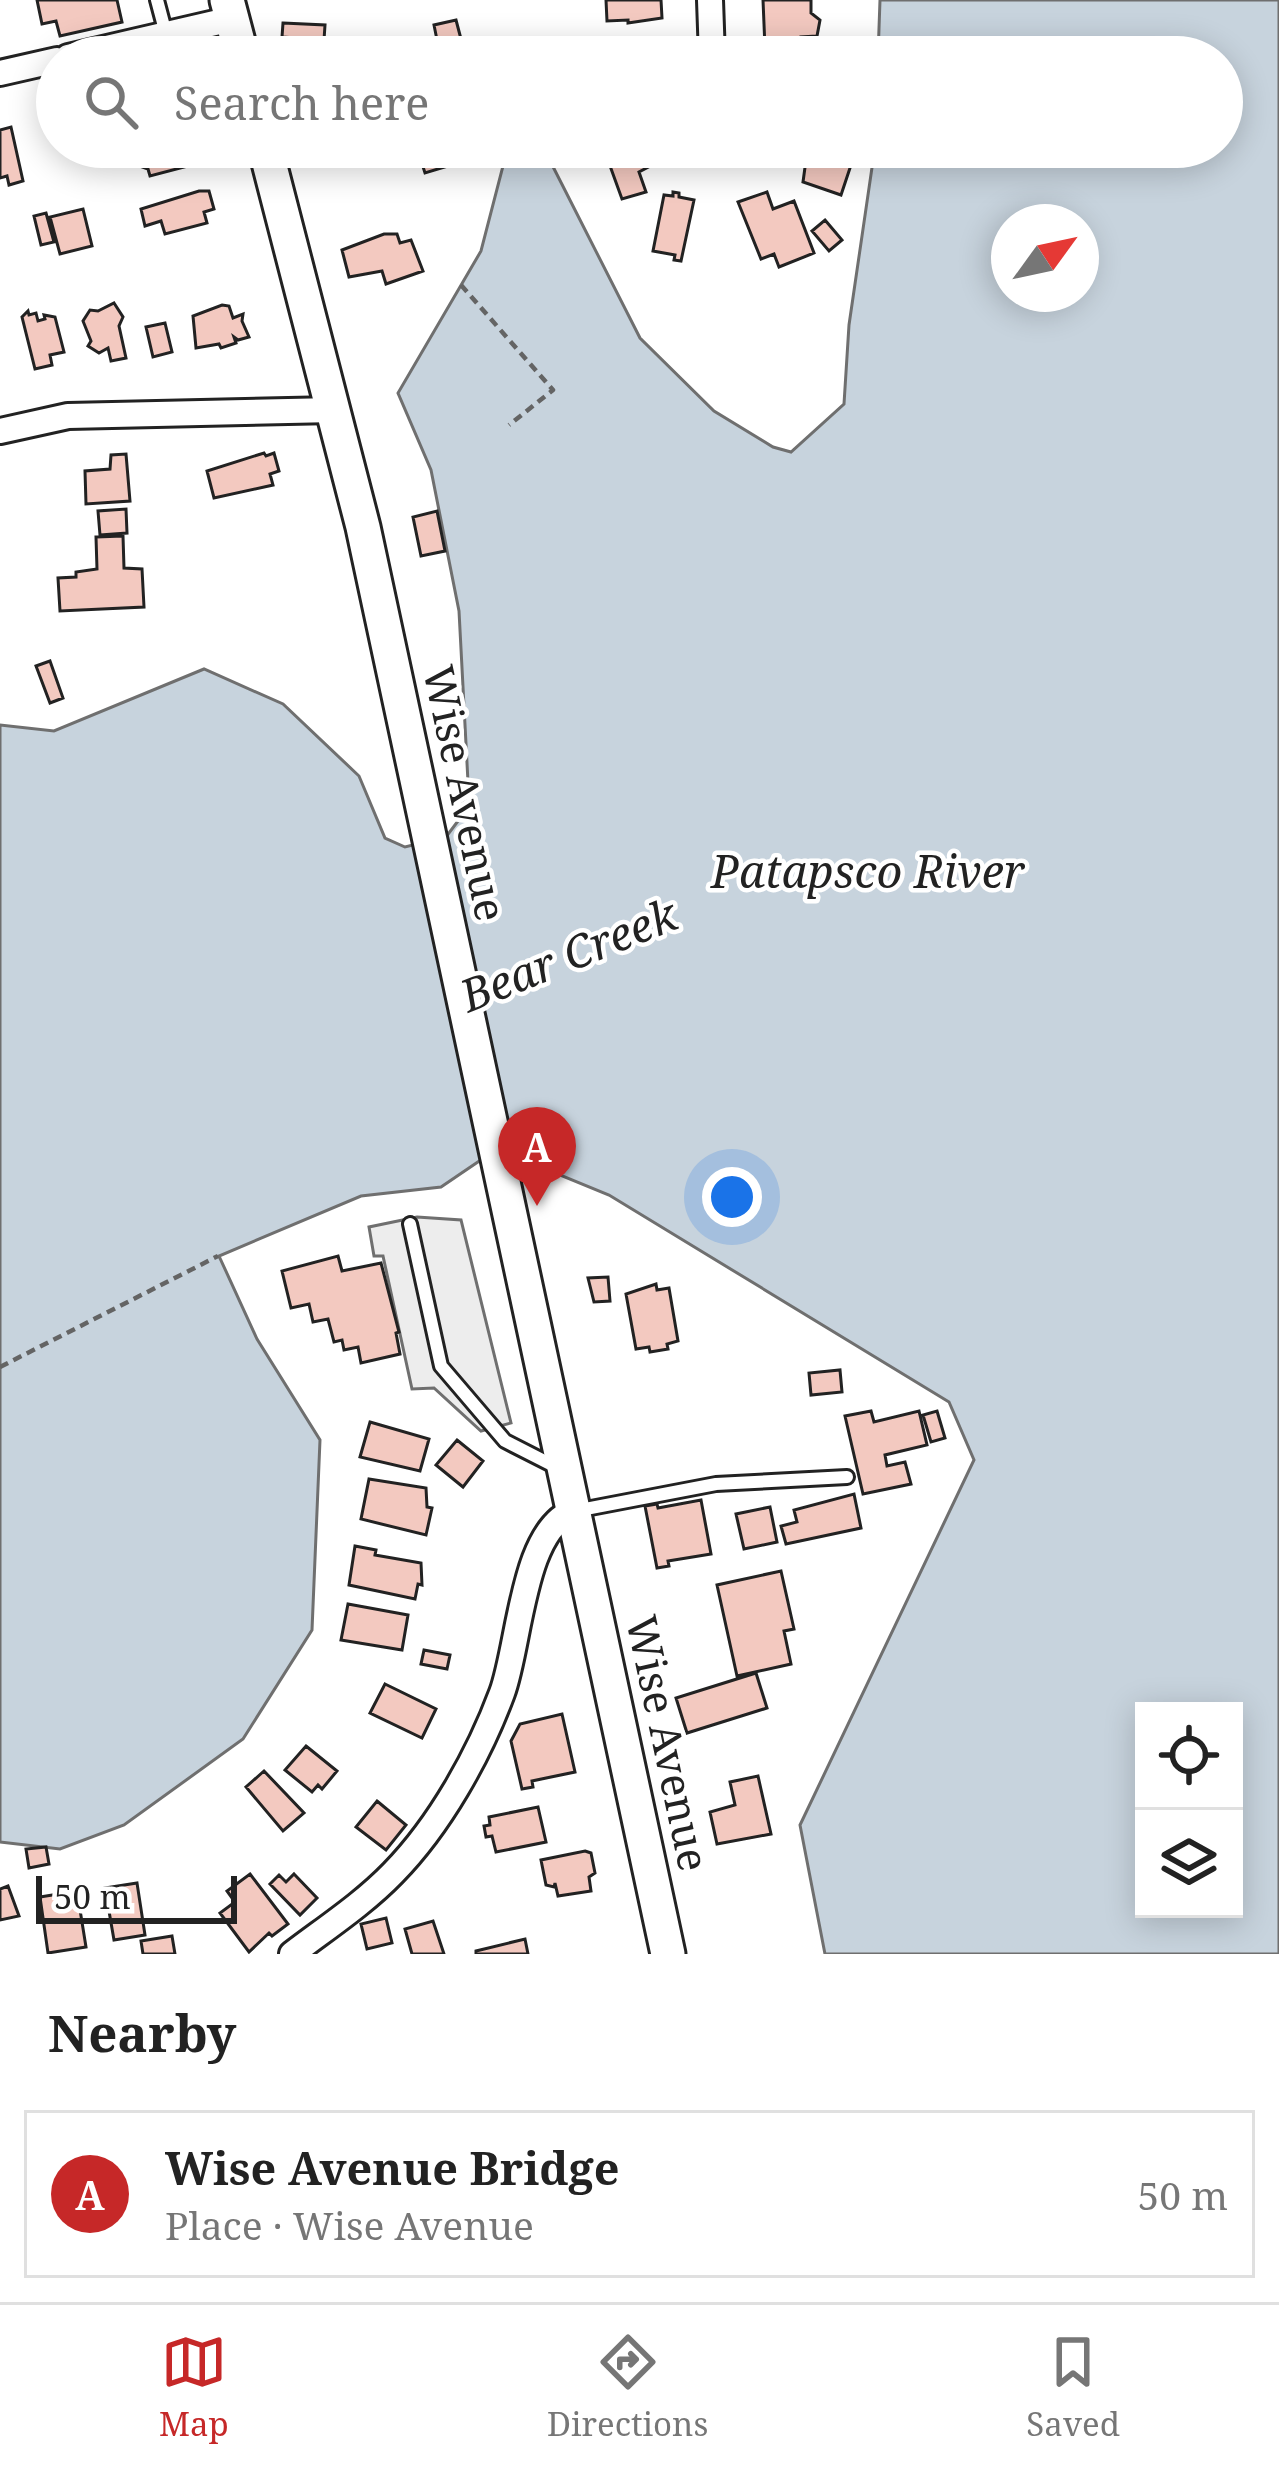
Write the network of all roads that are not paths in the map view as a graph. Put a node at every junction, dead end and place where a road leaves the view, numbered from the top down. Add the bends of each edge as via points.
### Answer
1 (158, 0) edge
2 (710, 0) edge
3 (229, 10) edge
4 (166, 34) junction
5 (157, 36) edge
6 (711, 36) edge
7 (36, 65) edge
8 (0, 73) edge
9 (271, 168) edge
10 (334, 410) junction
11 (0, 431) edge
12 (410, 1223) dead end
13 (565, 1471) junction
14 (847, 1477) dead end
15 (574, 1511) junction
16 (292, 1954) edge
17 (668, 1954) edge

1 - 4 lane
2 - 6 street
3 - 4 street
4 - 5 street
7 - 8 street
9 - 10 main road, Wise Avenue
10 - 11 street via 68,416
10 - 13 main road, Wise Avenue
12 - 13 lane via 441,1366 505,1441
13 - 15 main road, Wise Avenue
14 - 15 lane via 716,1484
15 - 16 street via 559,1516 542,1541 502,1693 431,1826 390,1877
15 - 17 main road, Wise Avenue

